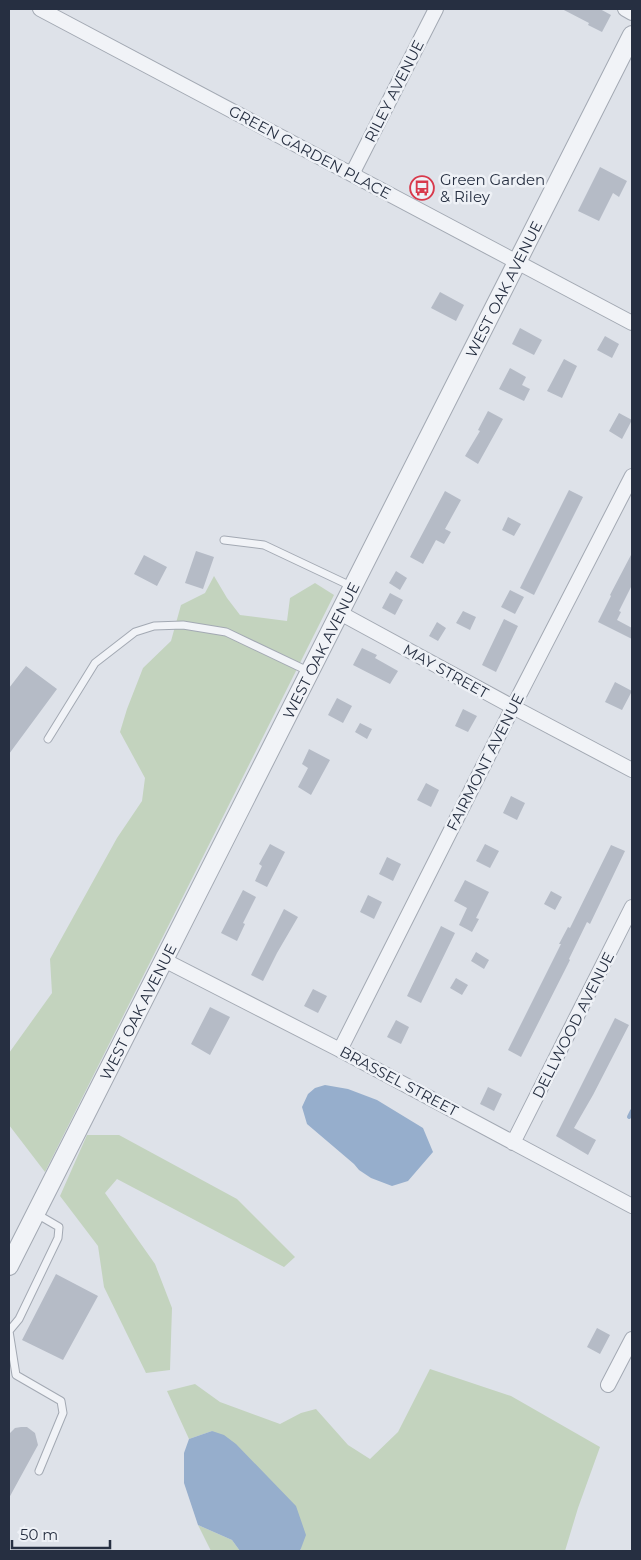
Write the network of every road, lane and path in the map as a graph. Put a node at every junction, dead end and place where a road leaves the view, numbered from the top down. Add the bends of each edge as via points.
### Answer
1 (40, 9) edge
2 (436, 9) edge
3 (625, 9) edge
4 (632, 13) edge
5 (632, 35) edge
6 (352, 174) junction
7 (518, 262) junction
8 (632, 323) edge
9 (632, 476) edge
10 (224, 540) dead end
11 (353, 587) junction
12 (340, 613) junction
13 (310, 672) junction
14 (513, 708) junction
15 (48, 739) dead end
16 (632, 770) edge
17 (632, 906) edge
18 (164, 960) junction
19 (340, 1050) junction
20 (513, 1143) junction
21 (632, 1206) edge
22 (35, 1213) junction
23 (9, 1266) edge
24 (9, 1331) edge
25 (632, 1339) edge
26 (608, 1385) dead end
27 (39, 1471) dead end

1 - 6 street, GREEN GARDEN PLACE
2 - 6 street, RILEY AVENUE
3 - 4 street
5 - 7 street, WEST OAK AVENUE
6 - 7 street, GREEN GARDEN PLACE
7 - 8 street, GREEN GARDEN PLACE
7 - 11 street, WEST OAK AVENUE
9 - 14 street, FAIRMONT AVENUE
10 - 11 lane via 264,545
11 - 12 street, WEST OAK AVENUE
12 - 13 street, WEST OAK AVENUE
12 - 14 street, MAY STREET
13 - 15 lane via 226,632 183,625 154,626 135,632 96,662
13 - 18 street, WEST OAK AVENUE
14 - 16 street, MAY STREET
14 - 19 street, FAIRMONT AVENUE
17 - 20 street, DELLWOOD AVENUE
18 - 19 street, BRASSEL STREET
18 - 22 street, WEST OAK AVENUE
19 - 20 street, BRASSEL STREET
20 - 21 street, BRASSEL STREET
22 - 23 street, WEST OAK AVENUE
22 - 24 lane via 59,1227 58,1238 19,1319
24 - 27 lane via 16,1374 61,1401 63,1413
25 - 26 street

